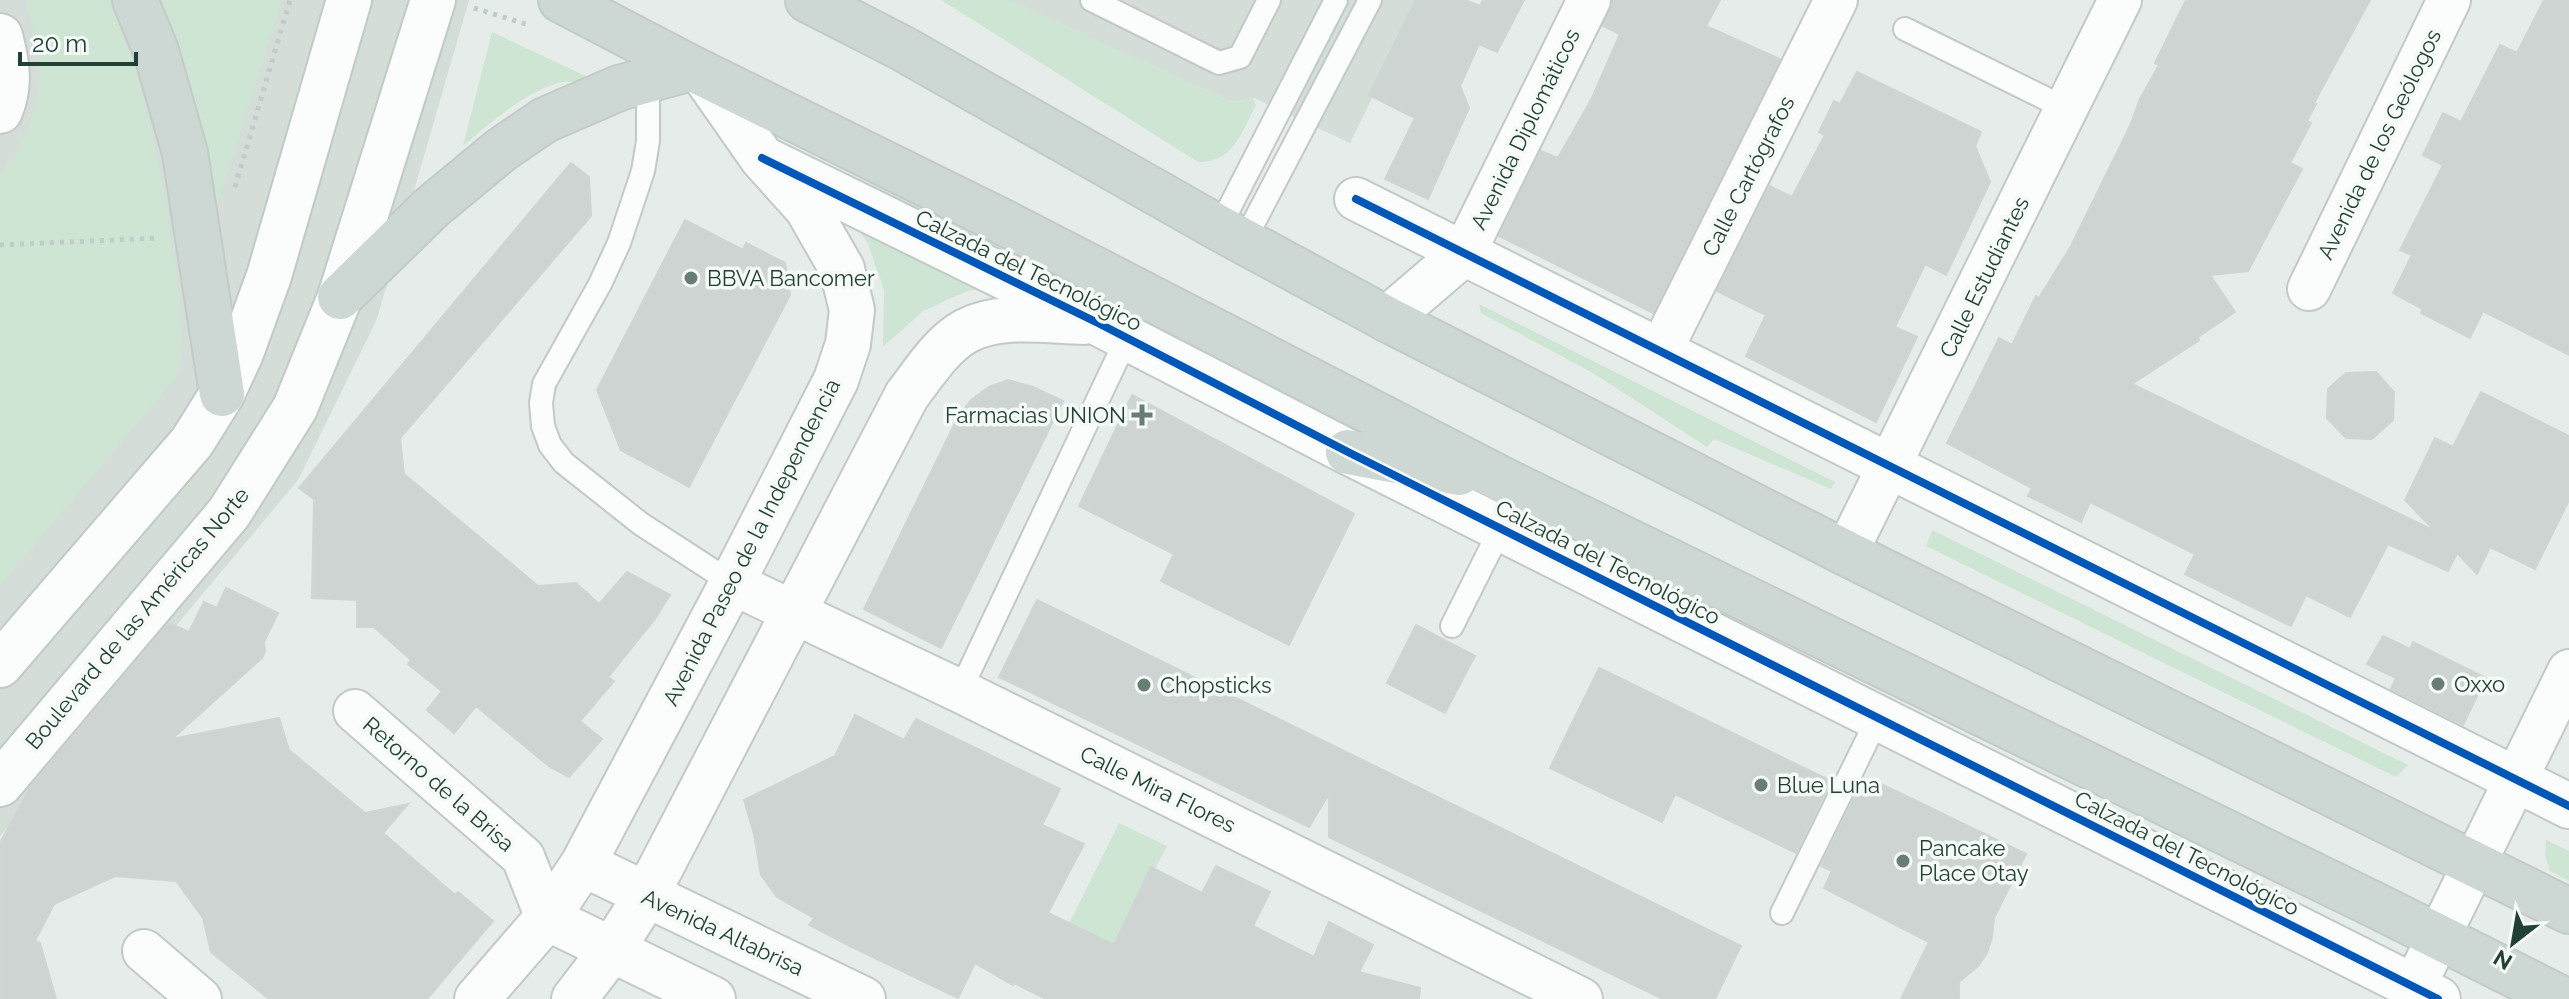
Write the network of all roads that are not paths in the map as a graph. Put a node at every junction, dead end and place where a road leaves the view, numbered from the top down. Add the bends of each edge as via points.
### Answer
1 (135, 0) edge
2 (349, 0) edge
3 (433, 0) edge
4 (561, 0) edge
5 (808, 0) edge
6 (850, 0) edge
7 (1092, 0) edge
8 (1269, 0) edge
9 (1336, 0) edge
10 (1370, 0) edge
11 (1589, 0) edge
12 (1836, 0) edge
13 (2120, 0) edge
14 (2449, 0) edge
15 (1905, 29) dead end
16 (0, 36) edge
17 (900, 47) junction
18 (698, 71) junction
19 (648, 81) junction
20 (2067, 109) junction
21 (0, 111) edge
22 (762, 158) junction
23 (1356, 199) dead end
24 (1231, 235) junction
25 (1464, 253) junction
26 (2309, 289) dead end
27 (340, 297) junction
28 (1387, 319) junction
29 (1112, 330) junction
30 (1660, 352) junction
31 (222, 394) junction
32 (1348, 452) junction
33 (1890, 466) junction
34 (1511, 484) junction
35 (1501, 528) junction
36 (1846, 553) junction
37 (732, 583) junction
38 (793, 614) junction
39 (1452, 626) dead end
40 (0, 665) edge
41 (2569, 671) edge
42 (960, 691) junction
43 (355, 711) dead end
44 (1878, 718) junction
45 (2516, 780) junction
46 (0, 784) edge
47 (2569, 806) edge
48 (523, 857) junction
49 (583, 864) junction
50 (2474, 864) junction
51 (646, 896) junction
52 (2569, 911) edge
53 (1782, 913) dead end
54 (547, 918) junction
55 (2438, 936) junction
56 (144, 951) dead end
57 (611, 951) junction
58 (2420, 995) edge
59 (200, 999) edge
60 (477, 999) edge
61 (574, 999) edge
62 (713, 999) edge
63 (863, 999) edge
64 (1581, 999) edge
65 (2562, 999) edge

1 - 31 main road via 156,51 185,153
2 - 31 street via 269,276
3 - 27 street, Boulevard de las Américas Norte
4 - 18 main road, Calzada del Tecnológico
5 - 17 main road
6 - 17 main road
7 - 8 lane via 1219,63 1240,57
9 - 24 lane
10 - 24 lane
11 - 25 street, Avenida Diplomáticos
12 - 30 street, Calle Cartógrafos
13 - 20 street, Calle Estudiantes
14 - 26 street, Avenida de los Geólogos
15 - 20 lane
16 - 21 street via 7,60 7,95
17 - 24 main road
18 - 19 main road
18 - 22 street, Avenida Paseo de la Independencia
18 - 34 main road, Calzada del Tecnológico
19 - 27 main road via 545,120 501,150 431,208
19 - 37 lane via 643,171 619,243 544,384 543,426 564,463 641,524
20 - 33 street, Calle Estudiantes
22 - 29 street, Calzada del Tecnológico
22 - 37 street, Avenida Paseo de la Independencia via 807,208 842,269 852,310 836,380
23 - 25 street
24 - 28 main road
25 - 28 street, Avenida Diplomáticos
25 - 30 street
27 - 46 street, Boulevard de las Américas Norte via 295,408 229,513
28 - 36 main road
29 - 32 street, Calzada del Tecnológico
29 - 38 street via 993,321 965,332 940,353 907,395
29 - 42 lane
30 - 33 street
31 - 40 street via 192,442
32 - 34 main road
32 - 35 street, Calzada del Tecnológico
33 - 36 street, Calle Estudiantes
33 - 45 street
34 - 55 main road, Calzada del Tecnológico
35 - 39 lane
35 - 44 street, Calzada del Tecnológico
36 - 50 main road
37 - 38 street, Calle Mira Flores
37 - 49 street, Avenida Paseo de la Independencia
38 - 42 street, Calle Mira Flores
38 - 51 street
41 - 45 street
42 - 64 street, Calle Mira Flores
43 - 48 street, Retorno de la Brisa
44 - 53 lane
44 - 58 street, Calzada del Tecnológico
45 - 47 street
45 - 50 street
48 - 49 street, Retorno de la Brisa
48 - 54 street, Retorno de la Brisa
49 - 51 street, Avenida Altabrisa
49 - 54 street, Avenida Paseo de la Independencia
50 - 52 main road
50 - 55 street
51 - 57 street
51 - 63 street, Avenida Altabrisa
54 - 57 street
54 - 60 street, Avenida Paseo de la Independencia
55 - 58 street
55 - 65 main road, Calzada del Tecnológico
56 - 59 street
57 - 61 street
57 - 62 street

